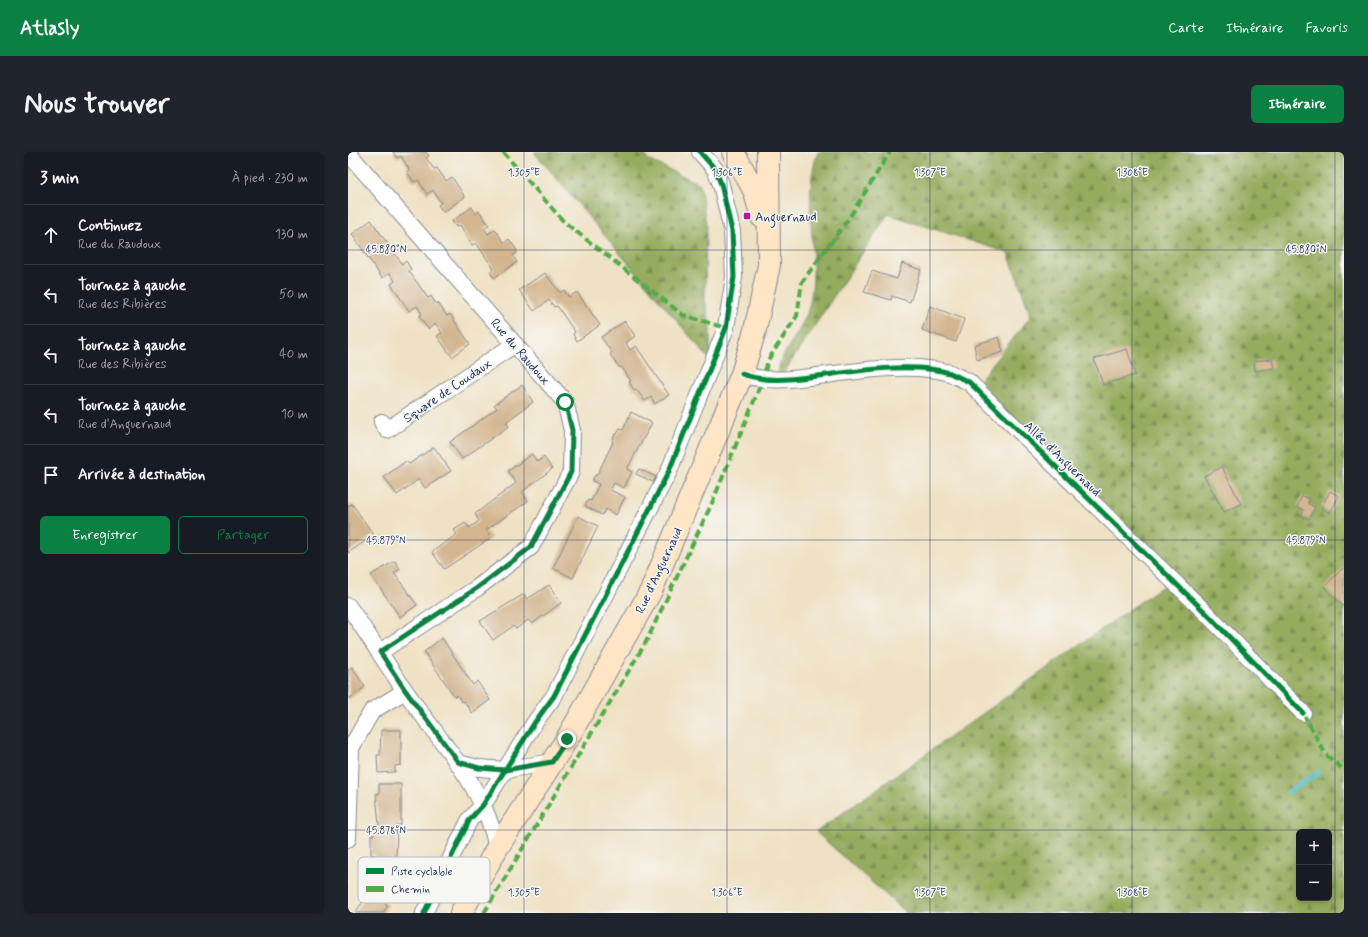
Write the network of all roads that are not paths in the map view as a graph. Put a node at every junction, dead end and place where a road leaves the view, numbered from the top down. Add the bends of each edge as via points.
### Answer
1 (700, 152) edge
2 (733, 152) edge
3 (768, 152) edge
4 (348, 153) edge
5 (767, 242) junction
6 (516, 344) junction
7 (742, 374) junction
8 (382, 422) dead end
9 (348, 606) edge
10 (380, 652) junction
11 (405, 690) junction
12 (1303, 713) dead end
13 (458, 762) junction
14 (552, 762) junction
15 (505, 770) junction
16 (483, 805) junction
17 (348, 839) edge
18 (497, 848) junction
19 (451, 857) edge
20 (490, 861) edge
21 (429, 903) edge
22 (467, 903) edge
23 (424, 913) edge
24 (461, 913) edge

1 - 15 street via 715,169 732,231 734,277 726,328 669,471 554,696
2 - 5 main road, Rue d'Anguernaud via 754,190
3 - 5 main road, Rue d'Anguernaud
4 - 6 street, Rue du Raudoux
5 - 7 main road, Rue d'Anguernaud via 769,265 755,330
6 - 8 street, Square de Coudaux via 387,430
6 - 10 street, Rue du Raudoux via 565,402 572,430 571,472 531,547 477,588
7 - 12 street, Allée d'Anguernaud via 752,378 786,380 889,368 923,369 949,373 969,382 1206,613
7 - 14 main road, Rue d'Anguernaud via 651,591
9 - 10 street
10 - 11 street
11 - 13 street
11 - 17 street via 372,711 351,748
13 - 15 street via 479,768
13 - 16 street
14 - 15 street
14 - 18 main road, Rue d'Anguernaud
15 - 16 street
16 - 18 street
16 - 19 street via 470,818
18 - 20 main road, Rue d'Anguernaud
21 - 23 street
22 - 24 main road, Rue d'Anguernaud

